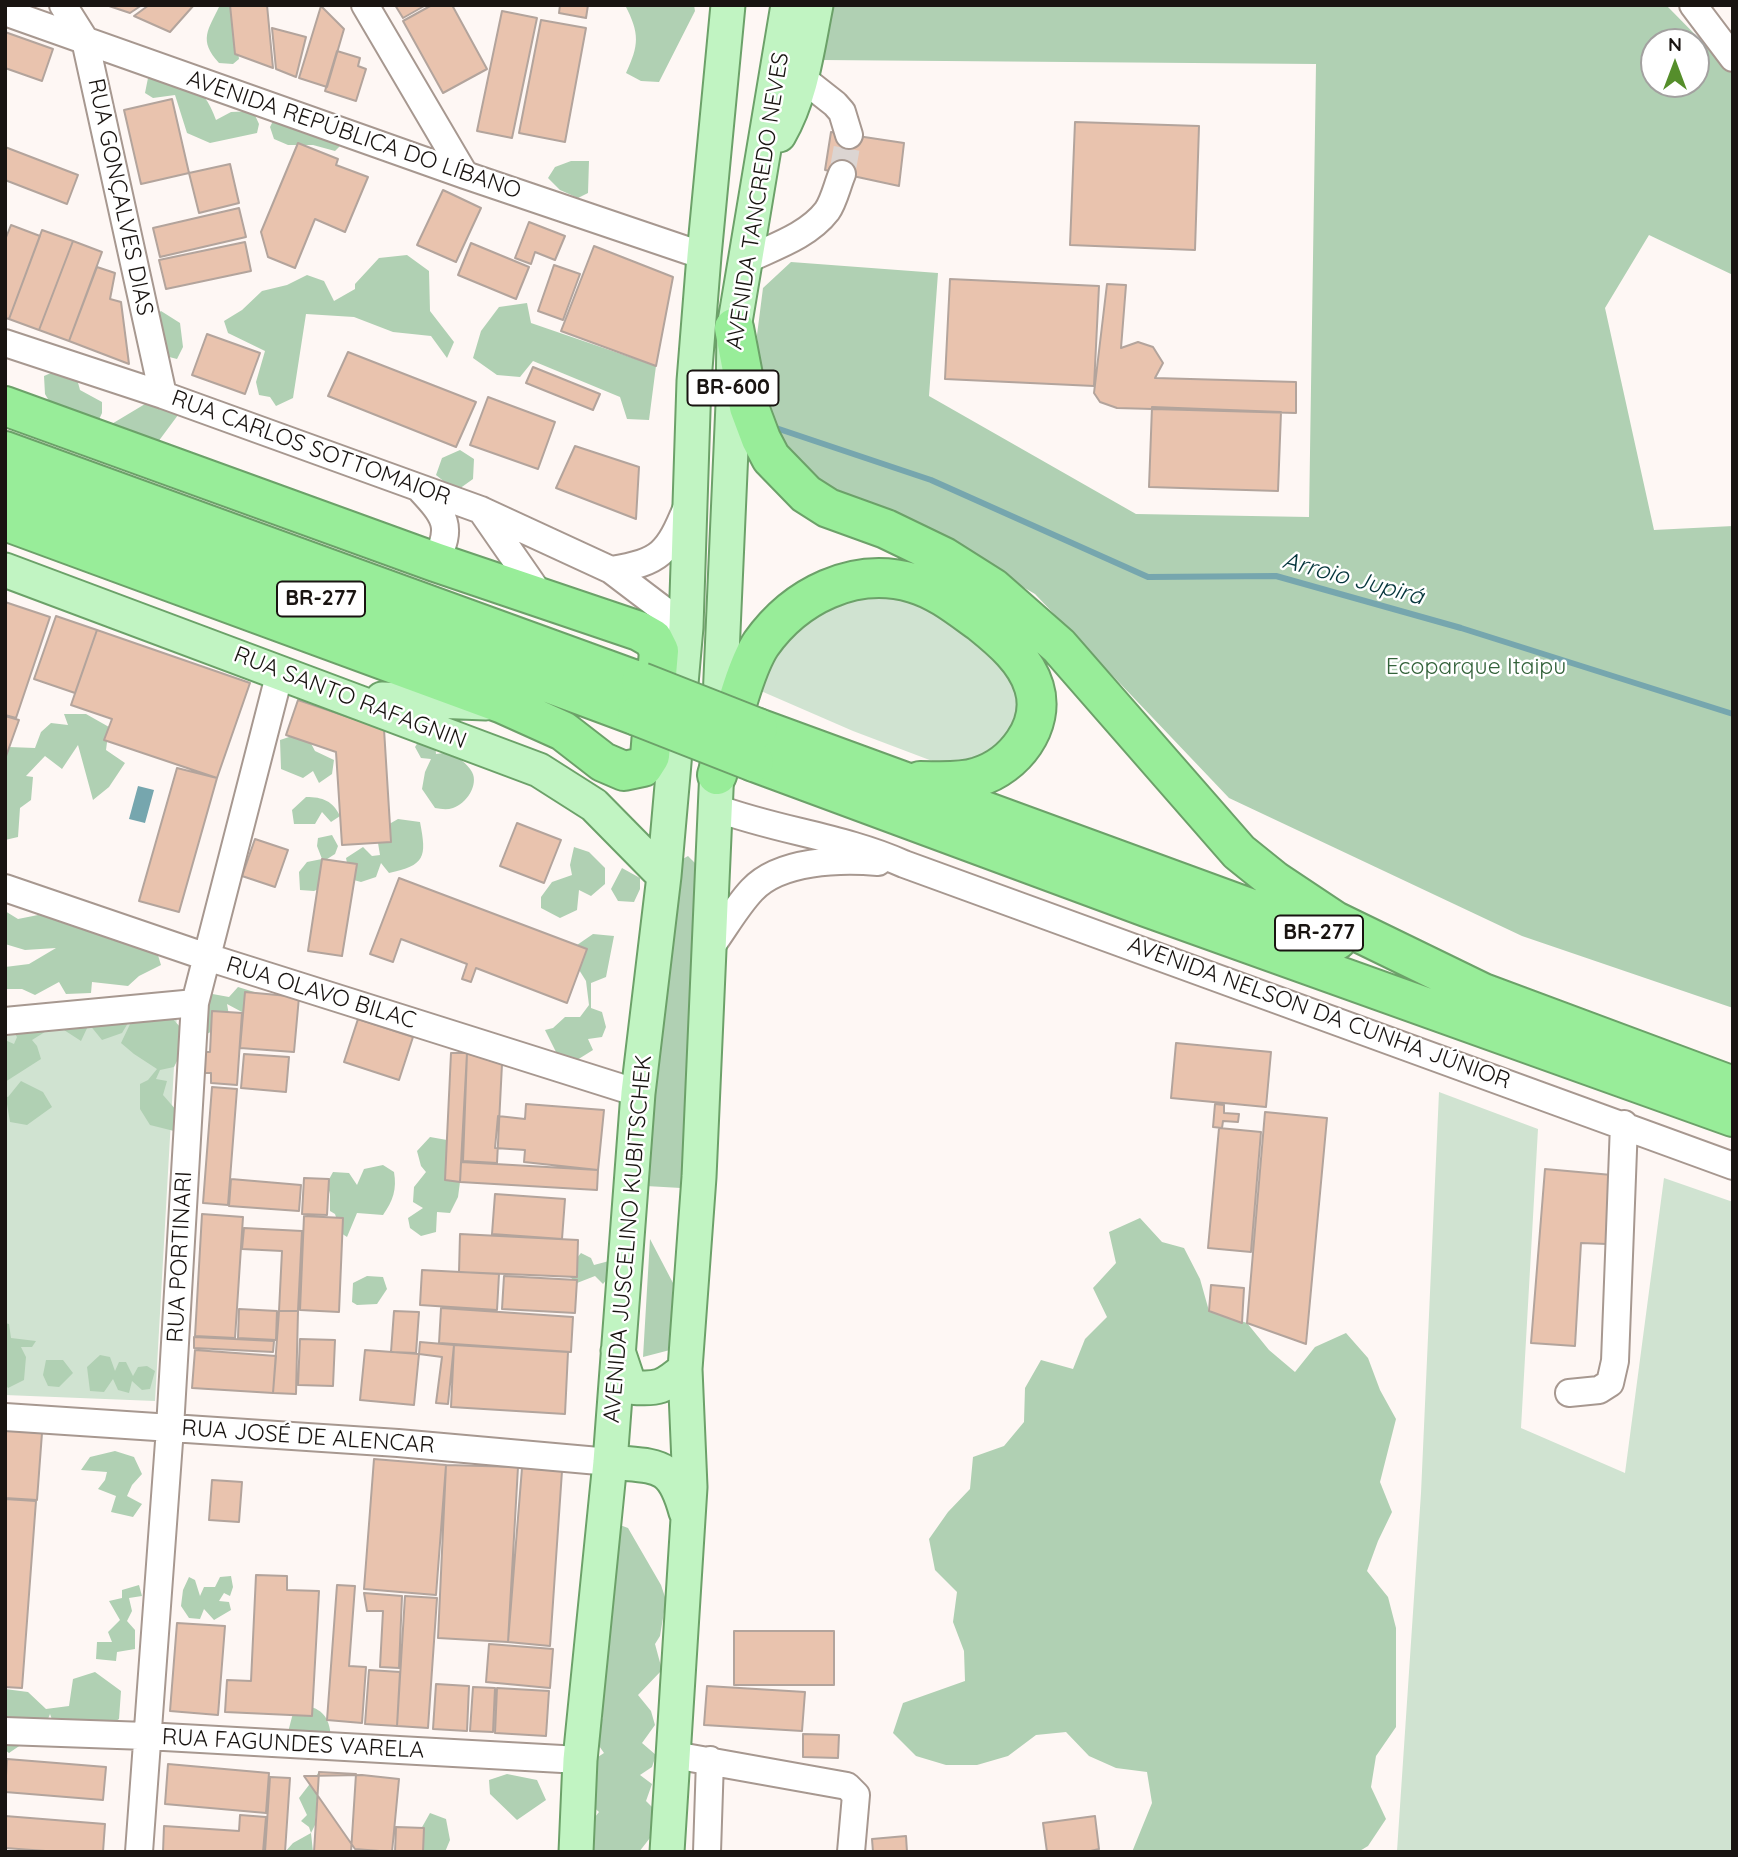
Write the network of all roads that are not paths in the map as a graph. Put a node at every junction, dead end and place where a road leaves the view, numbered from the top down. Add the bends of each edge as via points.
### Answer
1 (63, 5) edge
2 (365, 5) edge
3 (728, 5) edge
4 (788, 5) edge
5 (816, 5) edge
6 (1693, 5) edge
7 (5, 12) edge
8 (85, 40) junction
9 (1733, 58) edge
10 (802, 78) junction
11 (849, 135) tunnel mouth
12 (762, 165) junction
13 (842, 174) tunnel mouth
14 (465, 175) junction
15 (704, 256) junction
16 (746, 261) junction
17 (734, 328) junction
18 (5, 343) edge
19 (163, 395) junction
20 (5, 406) edge
21 (5, 451) edge
22 (5, 481) edge
23 (418, 487) junction
24 (691, 499) junction
25 (481, 510) junction
26 (5, 521) edge
27 (435, 562) junction
28 (5, 570) edge
29 (611, 570) junction
30 (542, 598) junction
31 (686, 627) junction
32 (280, 672) junction
33 (332, 691) junction
34 (639, 699) junction
35 (503, 704) junction
36 (756, 745) junction
37 (905, 782) junction
38 (717, 792) junction
39 (904, 864) junction
40 (664, 876) junction
41 (5, 888) edge
42 (710, 948) junction
43 (207, 957) junction
44 (1483, 993) junction
45 (195, 1003) junction
46 (5, 1021) edge
47 (1733, 1086) edge
48 (638, 1093) junction
49 (1733, 1117) edge
50 (1624, 1124) junction
51 (1733, 1166) edge
52 (618, 1351) junction
53 (685, 1369) junction
54 (1569, 1393) dead end
55 (5, 1418) edge
56 (170, 1428) junction
57 (610, 1462) junction
58 (688, 1521) junction
59 (5, 1731) edge
60 (146, 1735) junction
61 (674, 1755) junction
62 (580, 1760) junction
63 (710, 1760) junction
64 (139, 1852) edge
65 (576, 1852) edge
66 (667, 1852) edge
67 (708, 1852) edge
68 (851, 1852) edge

1 - 8 street, RUA GONÇALVES DIAS
2 - 14 street
3 - 15 main road, AVENIDA TANCREDO NEVES / BR-600
4 - 12 main road, AVENIDA TANCREDO NEVES / BR-600
5 - 10 main road
6 - 9 street
7 - 8 street, AVENIDA REPÚBLICA DO LÍBANO
8 - 14 street, AVENIDA REPÚBLICA DO LÍBANO
8 - 19 street, RUA GONÇALVES DIAS
10 - 11 street via 842,112
10 - 12 main road via 790,115
12 - 16 main road, AVENIDA TANCREDO NEVES / BR-600
13 - 16 street via 828,210 814,224
14 - 15 street, AVENIDA REPÚBLICA DO LÍBANO
15 - 24 main road, AVENIDA TANCREDO NEVES / BR-600
16 - 17 main road, AVENIDA TANCREDO NEVES / BR-600
17 - 38 main road, AVENIDA TANCREDO NEVES / BR-600
17 - 44 highway via 749,407 761,439 771,458 806,494 828,508 944,557 993,588 1059,646 1239,852 1335,921
18 - 19 street, RUA CARLOS SOTTOMAIOR
19 - 23 street, RUA CARLOS SOTTOMAIOR
20 - 27 highway
21 - 34 highway, BR-277
22 - 34 highway, BR-277
23 - 25 street, RUA CARLOS SOTTOMAIOR
23 - 27 street via 447,525 445,543
24 - 29 street via 678,531 656,558
24 - 31 main road, AVENIDA TANCREDO NEVES / BR-600
25 - 29 street, RUA CARLOS SOTTOMAIOR
25 - 30 street
26 - 35 highway
27 - 30 highway
28 - 32 main road, RUA SANTO RAFAGNIN
29 - 31 street, RUA CARLOS SOTTOMAIOR
30 - 35 highway via 653,639 659,651 650,756 643,767 624,771 603,762 563,732
31 - 40 main road, AVENIDA JUSCELINO KUBITSCHEK
32 - 33 main road, RUA SANTO RAFAGNIN
32 - 43 street, RUA PORTINARI
33 - 35 main road via 393,701
33 - 40 main road, RUA SANTO RAFAGNIN via 539,770 594,805
34 - 36 highway, BR-277, bridge
36 - 37 highway, BR-277
36 - 49 highway, BR-277 via 1146,907
37 - 38 highway via 978,777 1008,762 1026,744 1035,714 1035,690 1027,670 1003,640 955,603 916,583 892,578 857,580 807,598 760,646 746,681
37 - 44 highway, BR-277
38 - 39 street, AVENIDA NELSON DA CUNHA JÚNIOR via 789,831 844,842
38 - 42 main road
39 - 42 street, AVENIDA NELSON DA CUNHA JÚNIOR via 847,860 804,865 771,876 753,889
39 - 50 street, AVENIDA NELSON DA CUNHA JÚNIOR
40 - 48 main road, AVENIDA JUSCELINO KUBITSCHEK
41 - 43 street, RUA OLAVO BILAC
42 - 53 main road
43 - 45 street, RUA PORTINARI
43 - 48 street, RUA OLAVO BILAC
44 - 47 highway, BR-277
45 - 46 street
45 - 56 street, RUA PORTINARI
48 - 52 main road, AVENIDA JUSCELINO KUBITSCHEK
50 - 51 street, AVENIDA NELSON DA CUNHA JÚNIOR
50 - 54 street via 1615,1361 1610,1383 1599,1390
52 - 53 main road via 630,1387 651,1389 667,1384
52 - 57 main road, AVENIDA JUSCELINO KUBITSCHEK
53 - 58 main road
55 - 56 street, RUA JOSÉ DE ALENCAR
56 - 57 street, RUA JOSÉ DE ALENCAR
56 - 60 street, RUA PORTINARI
57 - 58 main road via 655,1467 670,1474
57 - 62 main road, AVENIDA JUSCELINO KUBITSCHEK
58 - 61 main road
59 - 60 street, RUA FAGUNDES VARELA
60 - 62 street, RUA FAGUNDES VARELA
60 - 64 street, RUA PORTINARI
61 - 63 street
61 - 66 main road
62 - 65 main road, AVENIDA JUSCELINO KUBITSCHEK
63 - 67 street
63 - 68 street via 848,1786 856,1795

